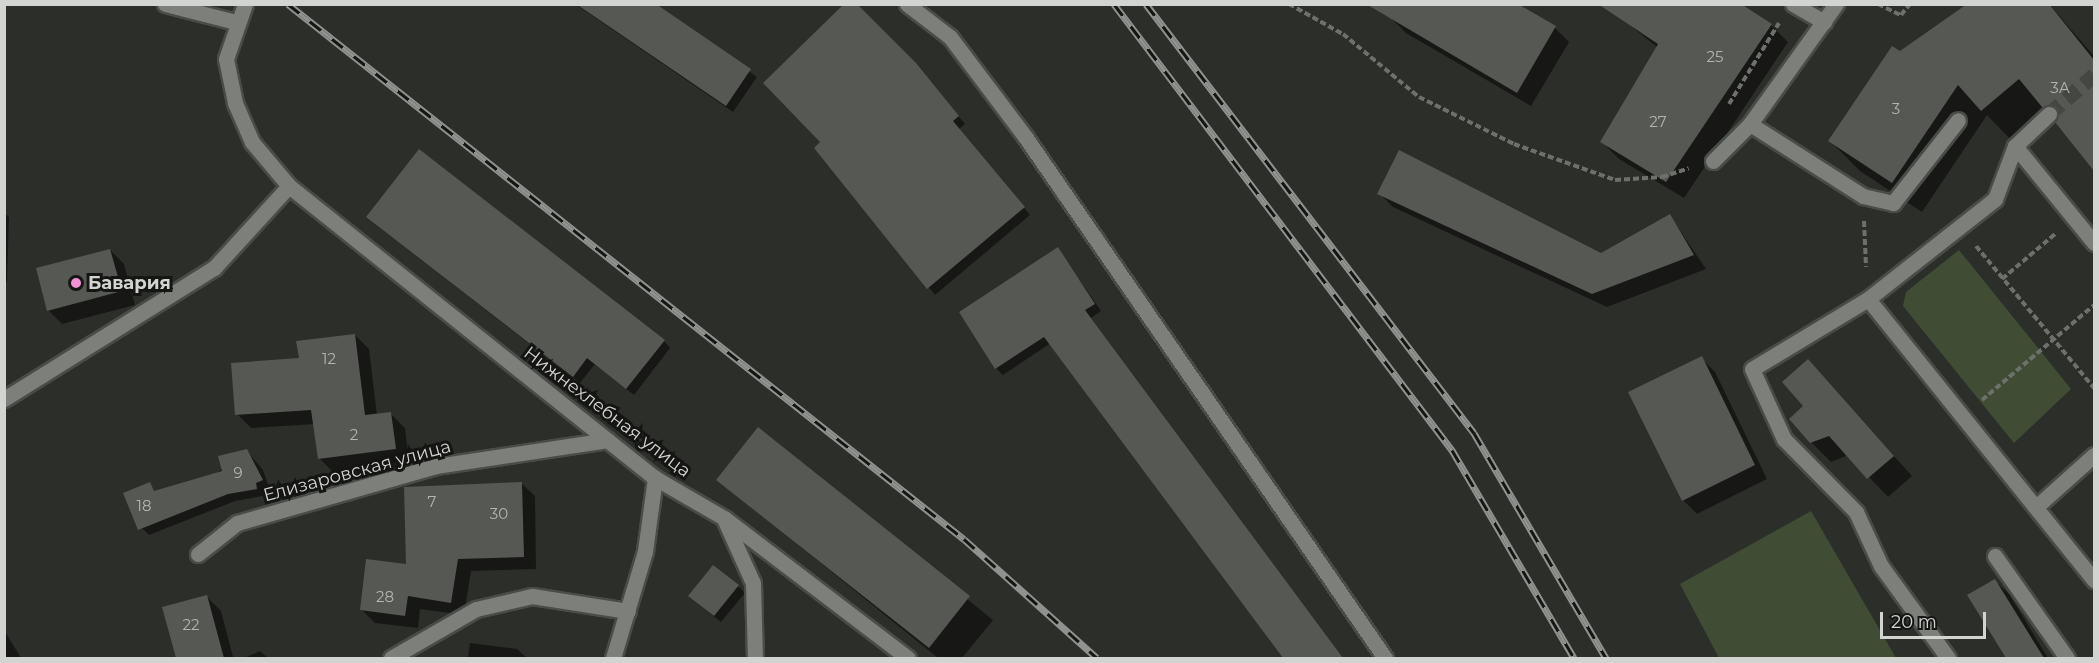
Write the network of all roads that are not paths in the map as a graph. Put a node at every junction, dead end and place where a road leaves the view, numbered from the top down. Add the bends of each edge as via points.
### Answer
1 (165, 4) edge
2 (213, 4) edge
3 (245, 4) edge
4 (907, 4) edge
5 (1836, 4) edge
6 (1789, 9) edge
7 (236, 22) junction
8 (1824, 22) junction
9 (2049, 114) tunnel mouth
10 (1958, 120) dead end
11 (1750, 124) junction
12 (2015, 146) junction
13 (1713, 160) road end
14 (289, 186) junction
15 (2094, 243) edge
16 (1868, 298) junction
17 (4, 399) edge
18 (607, 440) junction
19 (2094, 454) edge
20 (655, 478) junction
21 (2036, 507) junction
22 (724, 518) junction
23 (198, 554) dead end
24 (1995, 556) dead end
25 (2094, 580) edge
26 (628, 611) junction
27 (391, 658) edge
28 (613, 658) edge
29 (755, 658) edge
30 (908, 658) edge
31 (1385, 658) edge
32 (1948, 658) edge
33 (2067, 658) edge

1 - 7 street
2 - 7 street
3 - 7 street, Нижнехлебная улица
4 - 31 street via 950,37 1026,138
5 - 8 street
6 - 8 street
7 - 14 street, Нижнехлебная улица via 226,60 235,103 252,142
8 - 11 street
9 - 12 street
10 - 11 street via 1893,203 1863,196
11 - 13 street
12 - 15 street
12 - 16 street via 1995,199
14 - 17 street via 214,268
14 - 18 street, Нижнехлебная улица
16 - 21 street
16 - 32 street via 1752,369 1784,439 1856,512 1881,566
18 - 20 street, Нижнехлебная улица
18 - 23 street, Елизаровская улица via 436,466 237,523
19 - 21 street
20 - 22 street, Нижнехлебная улица
20 - 26 street via 645,551
21 - 25 street
22 - 29 street via 753,583
22 - 30 street, Нижнехлебная улица
24 - 33 street
26 - 27 street via 532,596 476,609
26 - 28 street

